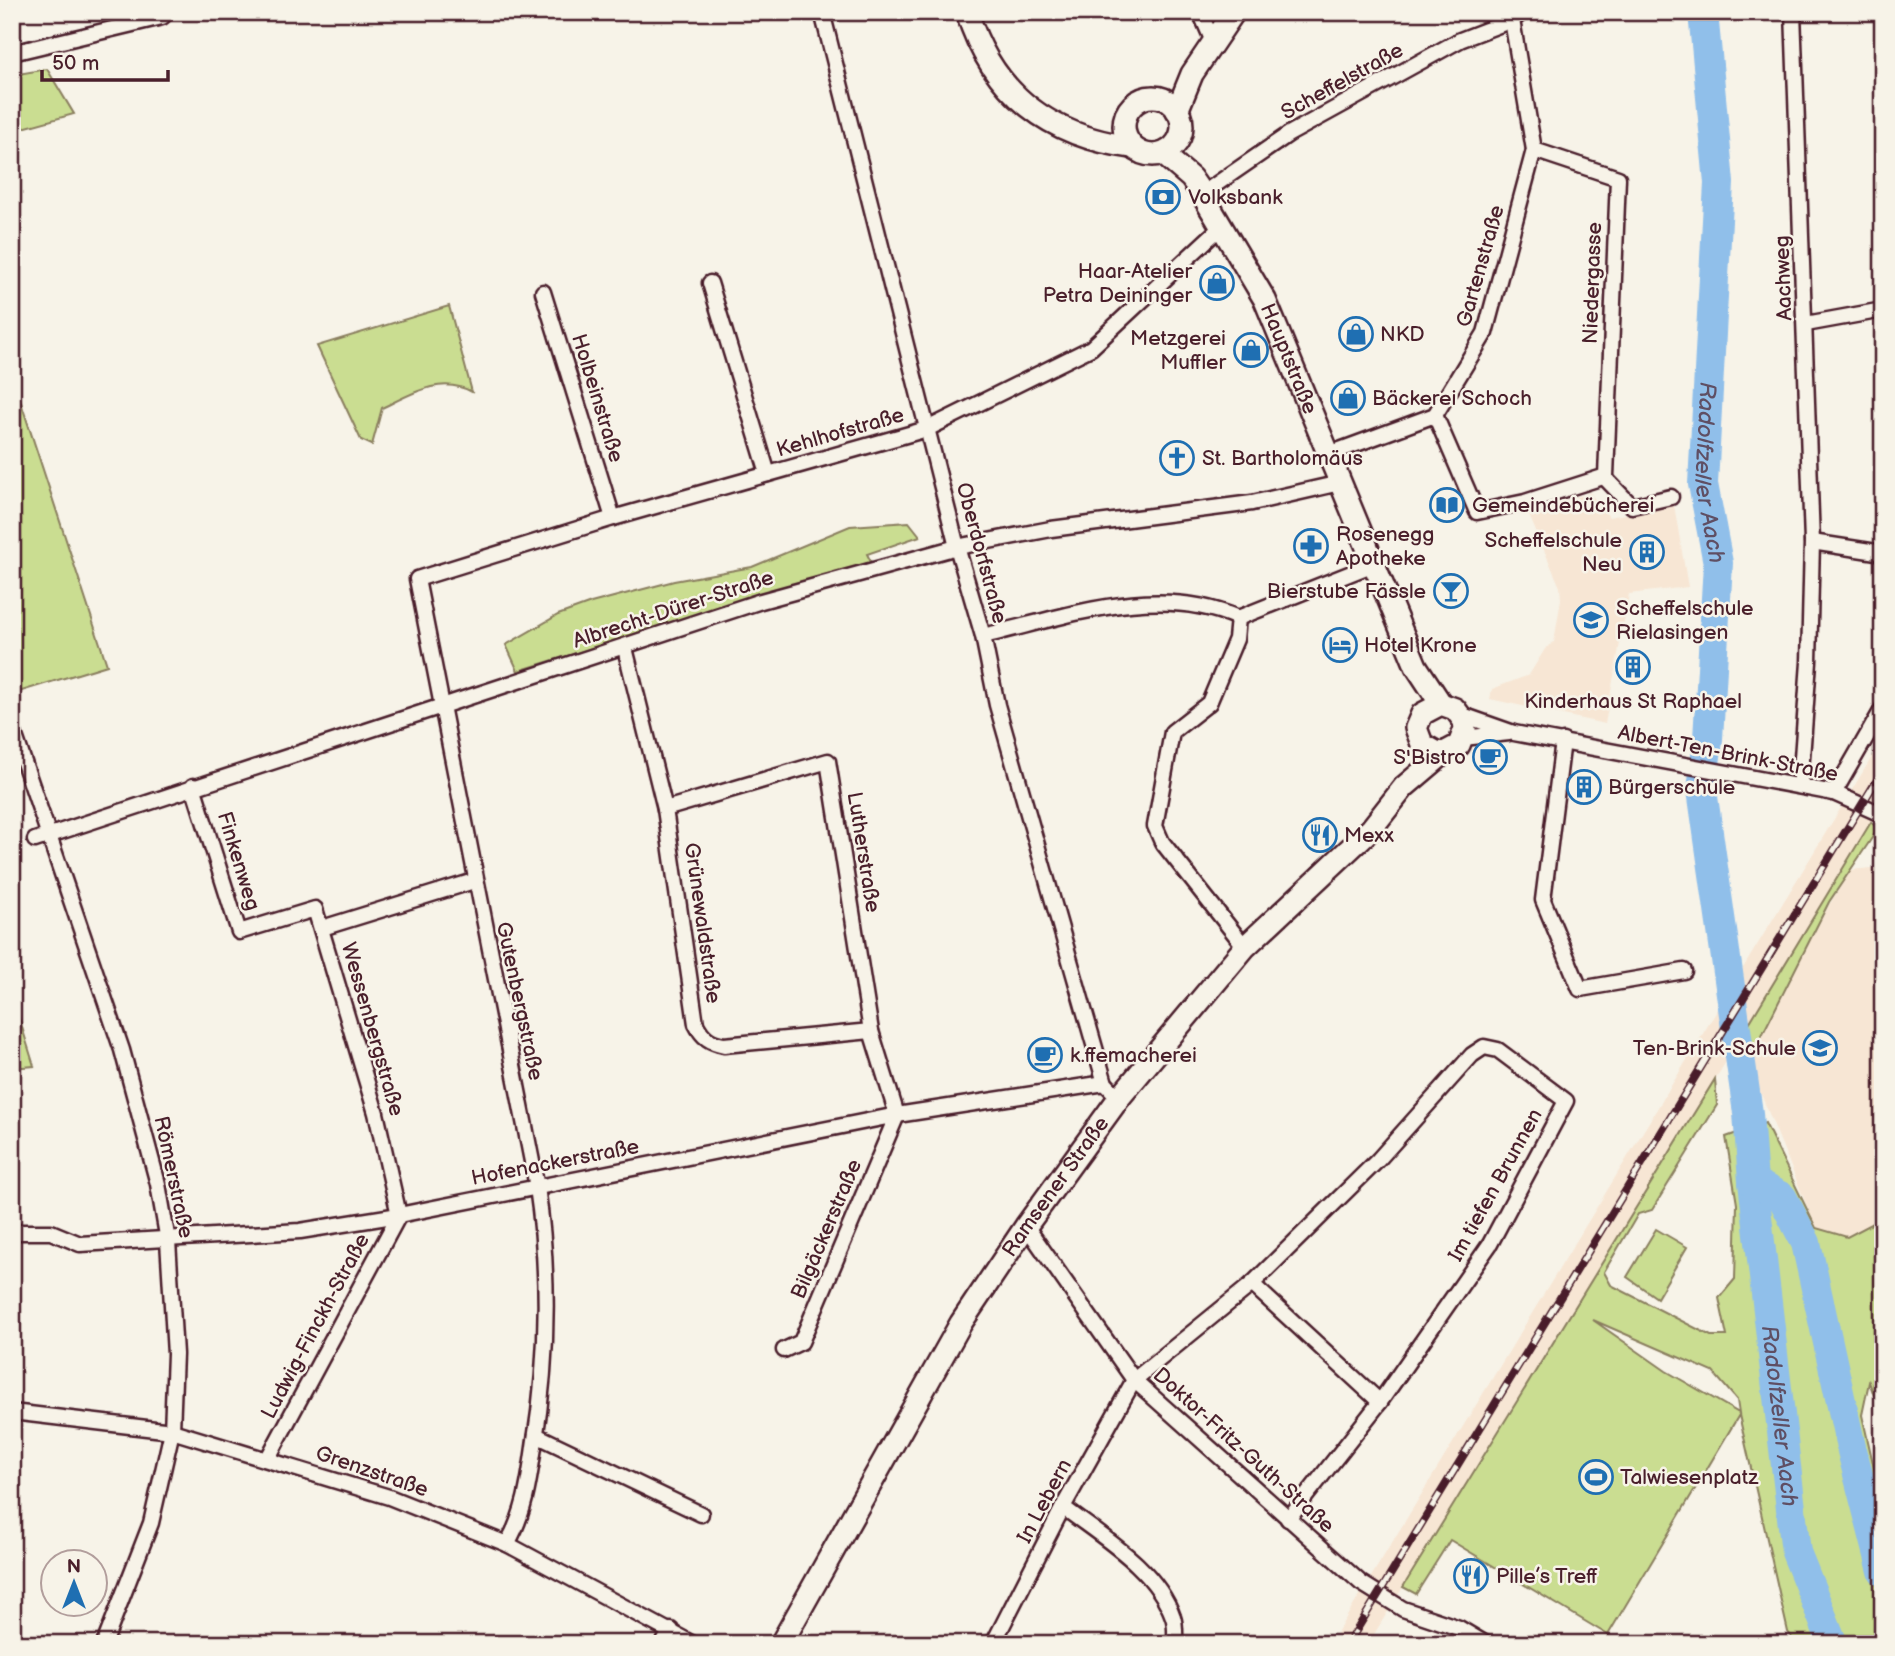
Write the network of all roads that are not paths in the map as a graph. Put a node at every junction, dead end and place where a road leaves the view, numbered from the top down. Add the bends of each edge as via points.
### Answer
1 (167, 12) edge
2 (822, 12) edge
3 (967, 12) edge
4 (1200, 12) edge
5 (1234, 12) edge
6 (1793, 12) edge
7 (1517, 16) edge
8 (1214, 44) junction
9 (12, 53) edge
10 (1169, 105) junction
11 (1124, 121) junction
12 (1081, 138) junction
13 (1179, 139) junction
14 (1132, 147) junction
15 (1534, 150) junction
16 (1163, 153) junction
17 (1197, 186) junction
18 (1222, 226) junction
19 (710, 283) dead end
20 (543, 292) dead end
21 (1883, 310) edge
22 (1806, 324) junction
23 (1435, 415) junction
24 (927, 429) junction
25 (1329, 454) junction
26 (768, 474) junction
27 (1604, 477) junction
28 (1340, 483) junction
29 (1671, 497) dead end
30 (613, 518) junction
31 (1812, 542) junction
32 (957, 547) junction
33 (1883, 553) edge
34 (1374, 564) junction
35 (417, 579) joint
36 (1238, 618) junction
37 (983, 636) junction
38 (625, 648) junction
39 (1416, 666) junction
40 (1441, 704) junction
41 (443, 705) junction
42 (1883, 708) edge
43 (1422, 713) junction
44 (1461, 714) junction
45 (12, 727) edge
46 (1514, 733) junction
47 (1418, 736) junction
48 (1463, 738) junction
49 (1563, 741) junction
50 (1444, 753) junction
51 (1800, 785) junction
52 (194, 786) junction
53 (1405, 787) junction
54 (1834, 793) junction
55 (665, 809) junction
56 (1883, 815) edge
57 (50, 835) junction
58 (35, 840) dead end
59 (474, 881) junction
60 (323, 928) junction
61 (1245, 947) junction
62 (1684, 971) dead end
63 (871, 1031) junction
64 (1112, 1090) junction
65 (897, 1115) junction
66 (537, 1187) junction
67 (399, 1215) junction
68 (1026, 1226) junction
69 (12, 1232) edge
70 (168, 1241) junction
71 (1252, 1284) junction
72 (784, 1350) dead end
73 (1134, 1380) junction
74 (1380, 1402) junction
75 (12, 1412) edge
76 (172, 1431) junction
77 (536, 1435) junction
78 (268, 1458) junction
79 (1063, 1507) junction
80 (701, 1514) dead end
81 (1288, 1519) junction
82 (507, 1544) junction
83 (671, 1630) junction
84 (104, 1644) edge
85 (663, 1644) edge
86 (693, 1644) edge
87 (781, 1644) edge
88 (993, 1644) edge
89 (1175, 1644) edge
90 (1486, 1644) edge

1 - 9 street via 162,17
2 - 24 street, Oberdorfstraße
3 - 12 main road via 1008,87 1047,122
4 - 8 street
5 - 8 main road
6 - 22 street, Aachweg
7 - 15 street, Gartenstraße
7 - 17 street, Scheffelstraße via 1460,40
8 - 10 main road
10 - 11 main road via 1148,98 1135,103
10 - 13 main road via 1181,122
11 - 12 main road
11 - 14 main road
12 - 14 main road
13 - 16 main road
13 - 17 main road, Hauptstraße
14 - 16 main road via 1143,154
15 - 23 street, Gartenstraße via 1485,333
15 - 27 street, Niedergasse via 1618,178
16 - 17 main road, Hauptstraße
17 - 18 main road, Hauptstraße
18 - 24 street, Kehlhofstraße via 1091,348
18 - 25 main road, Hauptstraße via 1265,300
19 - 26 street
20 - 30 street, Holbeinstraße
21 - 22 street
22 - 31 street, Aachweg
23 - 25 street
23 - 27 street via 1477,512
24 - 26 street, Kehlhofstraße
24 - 32 street, Oberdorfstraße
25 - 28 main road, Hauptstraße
26 - 30 street, Kehlhofstraße
27 - 29 street via 1632,506
28 - 32 street, Albrecht-Dürer-Straße via 1252,503 1051,529
28 - 34 main road, Hauptstraße
30 - 35 street, Kehlhofstraße
31 - 33 street
31 - 51 street, Aachweg
32 - 37 street, Oberdorfstraße
32 - 38 street, Albrecht-Dürer-Straße via 761,601
34 - 36 street
34 - 39 main road, Hauptstraße
35 - 41 street, Gutenbergstraße
36 - 37 street via 1217,609 1139,602
36 - 61 street via 1236,639 1209,703 1172,732 1154,818 1162,842
37 - 64 street, Oberdorfstraße via 997,705
38 - 41 street, Albrecht-Dürer-Straße
38 - 55 street, Grünewaldstraße
39 - 40 main road
39 - 43 main road
40 - 43 main road
40 - 44 main road
41 - 52 street, Albrecht-Dürer-Straße
41 - 59 street, Gutenbergstraße
42 - 54 street
43 - 47 main road
44 - 46 street, Albert-Ten-Brink-Straße
44 - 48 main road
45 - 57 street, Römerstraße
46 - 48 street, Albert-Ten-Brink-Straße
46 - 49 street, Albert-Ten-Brink-Straße
47 - 50 main road via 1428,749
47 - 53 main road, Ramsener Straße
48 - 50 main road
49 - 51 street, Albert-Ten-Brink-Straße
49 - 62 street via 1543,900 1580,989
50 - 53 main road, Ramsener Straße
51 - 54 street, Albert-Ten-Brink-Straße
52 - 57 street, Albrecht-Dürer-Straße
52 - 60 street, Finkenweg via 239,932 315,909
53 - 61 main road, Ramsener Straße via 1371,829
54 - 56 street, Albert-Ten-Brink-Straße
55 - 63 street, Grünewaldstraße via 700,1033 710,1042 724,1045
55 - 63 street, Lutherstraße via 828,761
57 - 58 street, Albrecht-Dürer-Straße
57 - 70 street, Römerstraße via 122,1050 158,1184
59 - 60 street, Wessenbergstraße
59 - 66 street, Gutenbergstraße
60 - 67 street, Wessenbergstraße via 376,1113
61 - 64 main road, Ramsener Straße
63 - 65 street, Lutherstraße
64 - 65 street, Hofenackerstraße
64 - 68 main road, Ramsener Straße
65 - 66 street, Hofenackerstraße
65 - 72 street, Bilgäckerstraße via 801,1342
66 - 67 street, Hofenackerstraße
66 - 77 street, Gutenbergstraße via 545,1243 545,1380
67 - 70 street, Hofenackerstraße via 300,1231
67 - 78 street, Ludwig-Finckh-Straße
68 - 73 street, Doktor-Fritz-Guth-Straße
68 - 87 main road, Ramsener Straße via 961,1323
69 - 70 street, Hofenackerstraße via 51,1232 80,1244
70 - 76 street, Römerstraße via 175,1354
71 - 73 street, Im tiefen Brunnen
71 - 74 street
71 - 74 street, Im tiefen Brunnen via 1484,1047 1498,1050 1566,1101 1490,1244
73 - 79 street, In Lebern
73 - 81 street, Doktor-Fritz-Guth-Straße
74 - 81 street, Im tiefen Brunnen
75 - 76 street, Grenzstraße
76 - 78 street, Grenzstraße
76 - 84 street, Römerstraße via 151,1523
77 - 80 street
77 - 82 street, Gutenbergstraße via 522,1518
78 - 82 street, Grenzstraße via 389,1497
79 - 88 street, In Lebern
79 - 89 street via 1129,1558 1163,1596 1174,1619
81 - 90 street, Doktor-Fritz-Guth-Straße via 1381,1596
82 - 83 street, Grenzstraße
83 - 85 street
83 - 86 street, Grenzstraße

